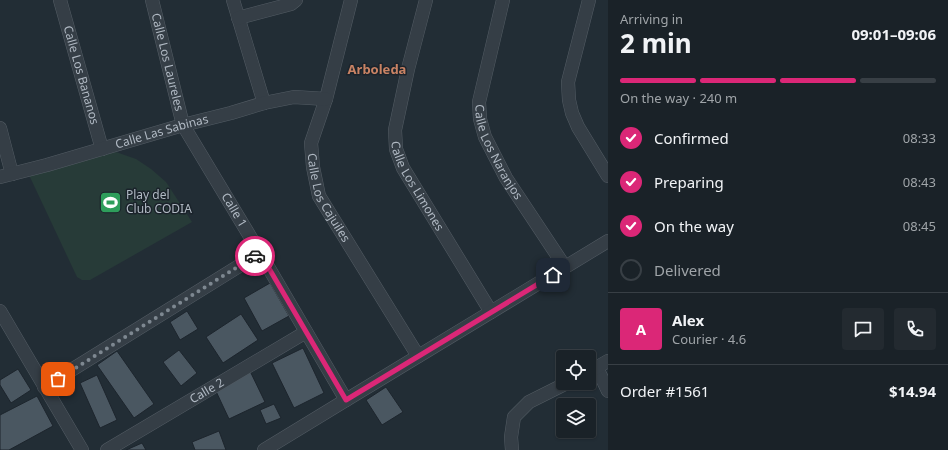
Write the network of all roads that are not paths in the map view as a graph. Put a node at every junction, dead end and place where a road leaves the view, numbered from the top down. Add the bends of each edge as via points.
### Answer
1 (60, 0) edge
2 (152, 0) edge
3 (233, 0) edge
4 (296, 0) edge
5 (351, 0) edge
6 (426, 0) edge
7 (504, 0) edge
8 (589, 0) edge
9 (238, 18) junction
10 (326, 99) junction
11 (264, 103) junction
12 (183, 125) junction
13 (0, 128) edge
14 (102, 149) junction
15 (6, 176) edge
16 (608, 176) edge
17 (608, 241) edge
18 (260, 253) junction
19 (565, 267) junction
20 (0, 311) edge
21 (491, 312) junction
22 (306, 332) junction
23 (418, 356) junction
24 (598, 367) edge
25 (44, 387) junction
26 (556, 388) edge
27 (608, 391) edge
28 (346, 400) junction
29 (82, 450) edge
30 (107, 450) edge
31 (264, 450) edge
32 (512, 450) edge

1 - 14 street, Calle Los Bananos
2 - 12 street, Calle Los Laureles
3 - 9 street
4 - 9 street via 292,4
5 - 10 street, Calle Los Cajuiles
6 - 21 street, Calle Los Limones via 395,130 396,149 402,168
7 - 19 street, Calle Los Naranjos via 479,102 480,119 485,137 506,178
8 - 16 street via 568,82 569,100 578,127
9 - 11 street
10 - 11 street, Calle Las Sabinas via 294,97
10 - 23 street, Calle Los Cajuiles via 311,143 319,196
11 - 12 street, Calle Las Sabinas
12 - 14 street, Calle Las Sabinas
12 - 18 street, Calle 1
13 - 15 street
14 - 15 street, Calle Las Sabinas
17 - 19 street
18 - 22 street, Calle 1
18 - 25 street
19 - 21 street
20 - 25 street
21 - 23 street
22 - 28 street, Calle 1
22 - 30 street, Calle 2
23 - 28 street
24 - 27 street
25 - 29 street
26 - 32 street via 529,402 514,417
28 - 31 street

